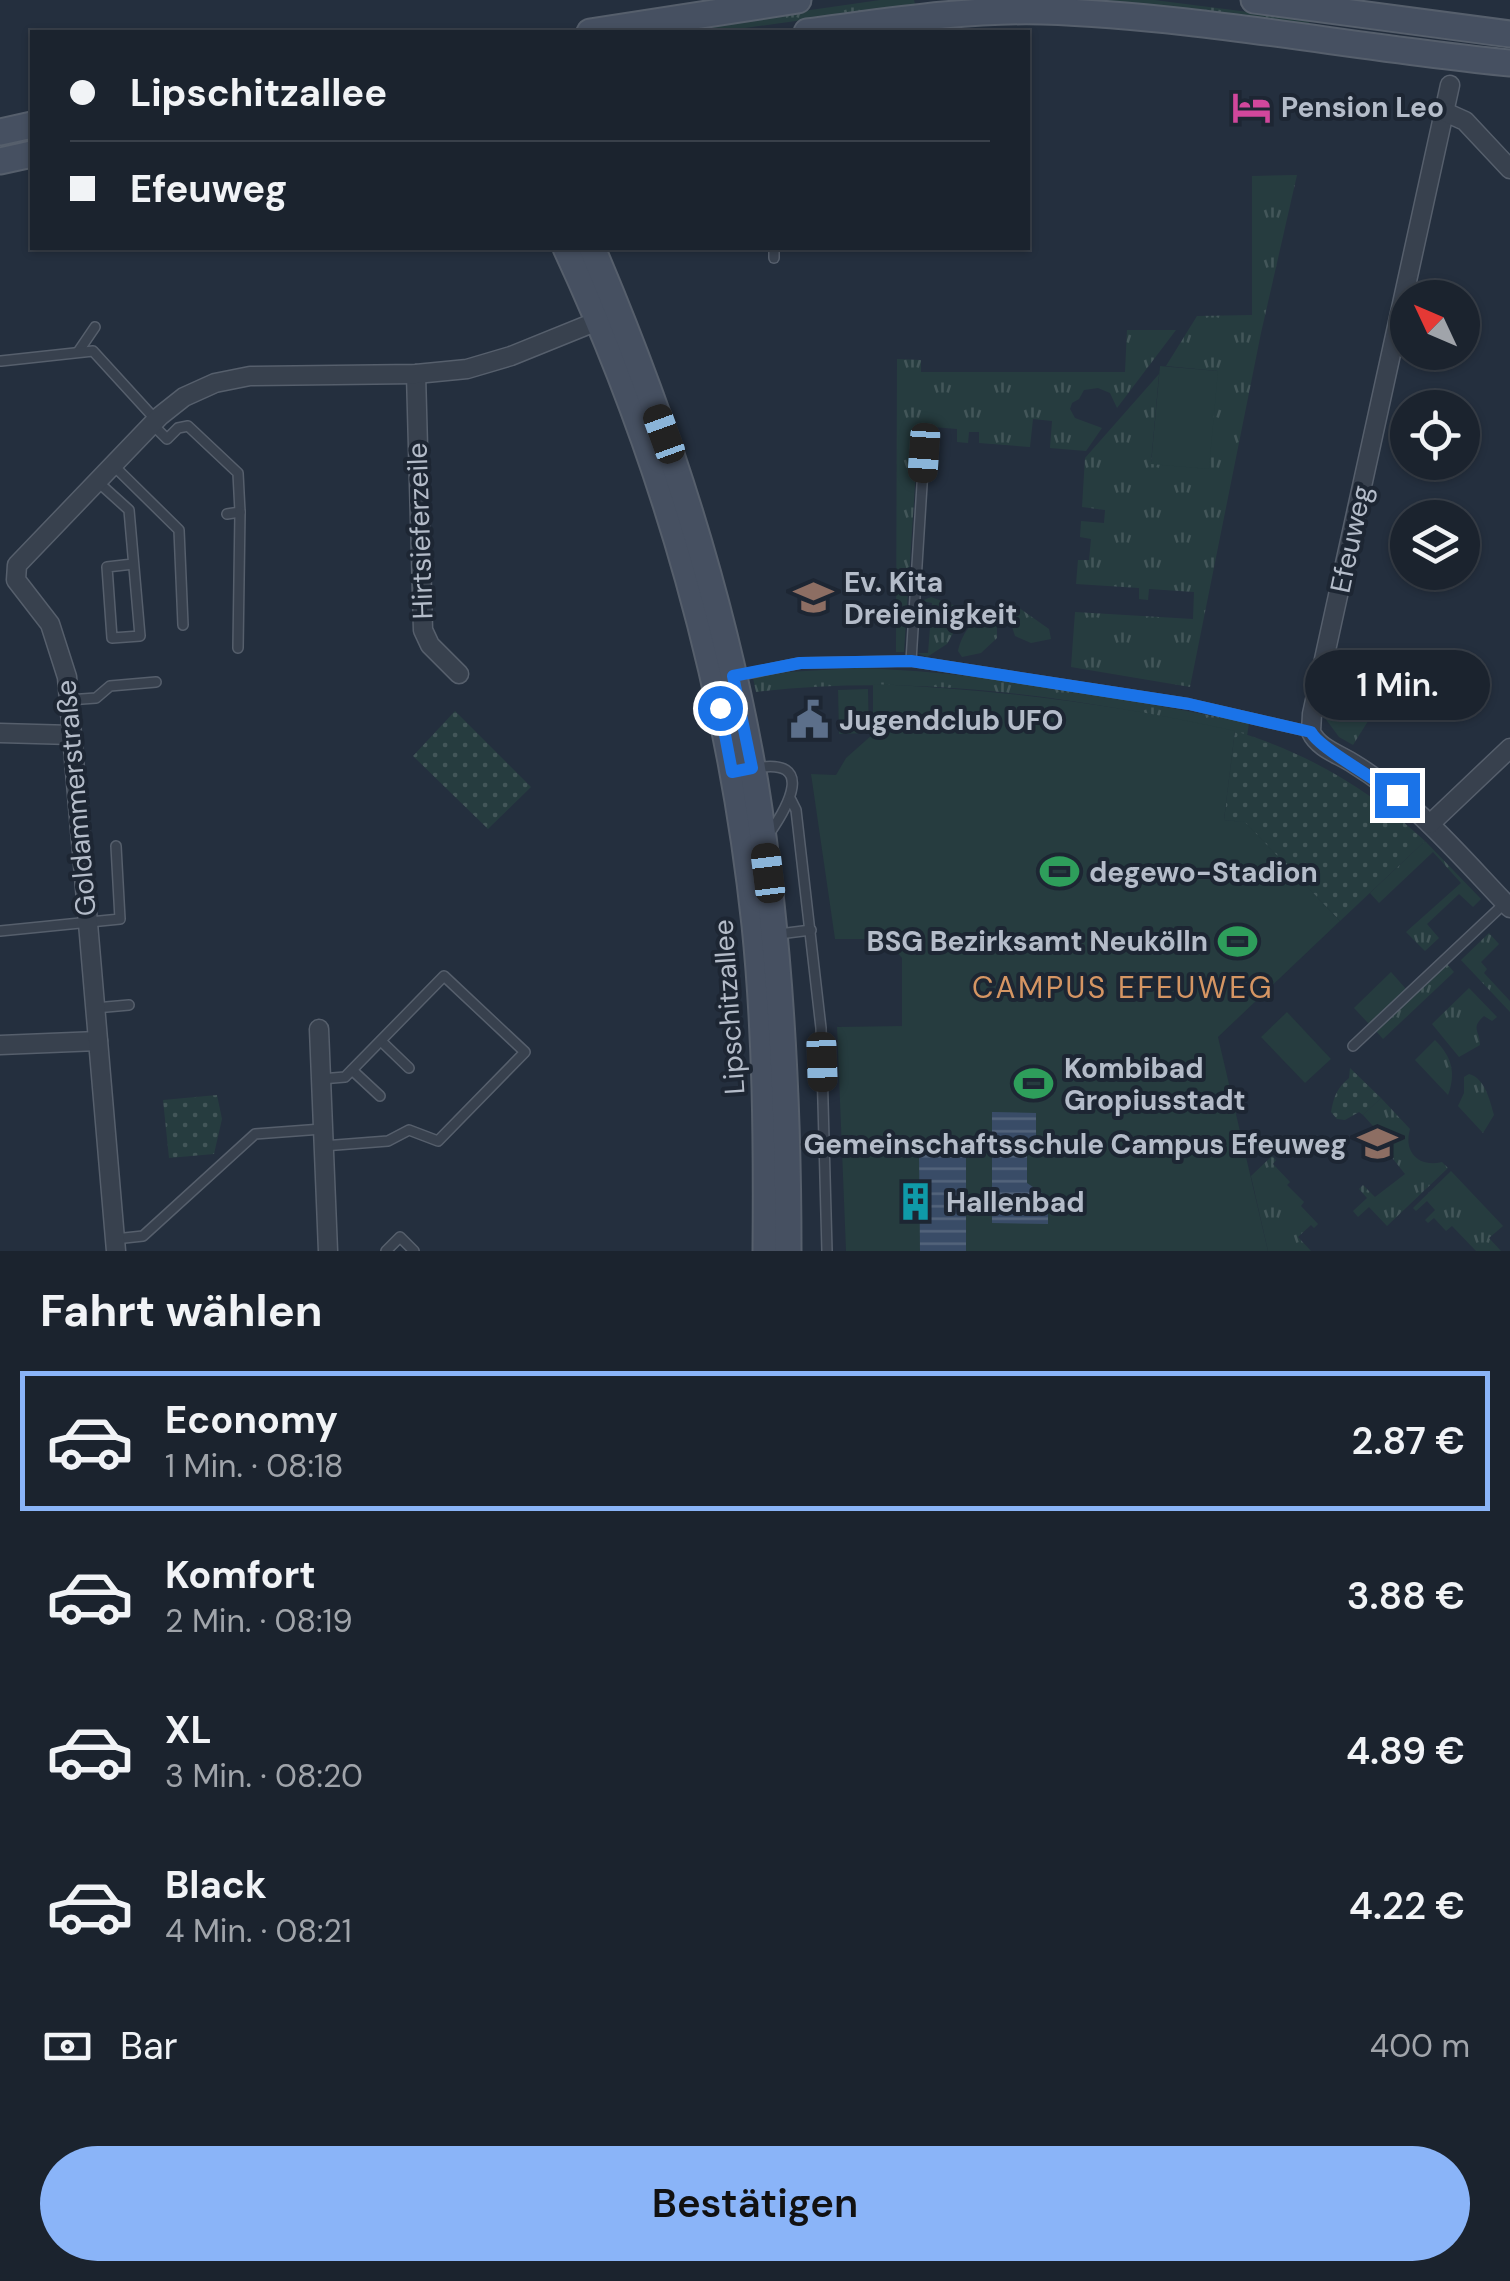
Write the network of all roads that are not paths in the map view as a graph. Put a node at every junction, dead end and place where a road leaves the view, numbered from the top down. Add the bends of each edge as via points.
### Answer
1 (798, 0) edge
2 (1254, 0) edge
3 (1326, 4) edge
4 (942, 7) edge
5 (640, 29) edge
6 (1459, 29) junction
7 (818, 30) edge
8 (1510, 34) edge
9 (1323, 38) junction
10 (1454, 58) junction
11 (1510, 63) edge
12 (1450, 85) dead end
13 (1445, 112) junction
14 (30, 124) edge
15 (0, 132) edge
16 (30, 154) edge
17 (0, 161) edge
18 (1510, 168) edge
19 (567, 250) edge
20 (592, 250) edge
21 (609, 317) junction
22 (95, 327) dead end
23 (78, 352) junction
24 (1, 361) edge
25 (416, 374) junction
26 (154, 422) junction
27 (924, 453) dead end
28 (113, 465) junction
29 (97, 481) junction
30 (240, 512) junction
31 (227, 514) dead end
32 (133, 564) junction
33 (7, 575) edge
34 (182, 626) dead end
35 (238, 648) dead end
36 (911, 661) junction
37 (459, 674) dead end
38 (724, 678) junction
39 (156, 682) dead end
40 (68, 700) junction
41 (1311, 732) junction
42 (0, 733) edge
43 (72, 735) junction
44 (1510, 748) edge
45 (742, 770) junction
46 (791, 800) junction
47 (1430, 824) junction
48 (764, 840) junction
49 (116, 846) dead end
50 (1508, 905) edge
51 (88, 924) junction
52 (811, 930) junction
53 (0, 931) edge
54 (776, 935) junction
55 (130, 1005) dead end
56 (95, 1008) junction
57 (319, 1028) dead end
58 (98, 1041) junction
59 (381, 1041) junction
60 (0, 1045) edge
61 (1353, 1046) dead end
62 (408, 1068) dead end
63 (352, 1070) junction
64 (321, 1079) junction
65 (380, 1096) dead end
66 (323, 1138) junction
67 (777, 1238) edge
68 (115, 1245) edge
69 (328, 1251) edge
70 (386, 1251) edge
71 (414, 1251) edge
72 (827, 1251) edge

1 - 5 street
2 - 3 street
3 - 6 street
3 - 9 street
4 - 7 street
4 - 9 street via 1094,14
6 - 8 street
6 - 10 street
9 - 10 street
10 - 11 street
12 - 13 street, Efeuweg
13 - 18 street via 1465,121
13 - 41 street, Efeuweg
14 - 15 street
16 - 17 street
19 - 21 street, Lipschitzallee
20 - 21 street, Lipschitzallee
21 - 25 street, Goldammerstraße via 489,364
21 - 38 street, Lipschitzallee
22 - 23 lane
23 - 24 lane
23 - 26 lane via 93,351
25 - 26 street, Goldammerstraße via 250,376 184,397
25 - 37 street, Hirtsieferzeile via 422,630
26 - 28 street, Goldammerstraße
26 - 30 lane via 168,439 188,426 238,473
27 - 36 lane
28 - 29 street, Goldammerstraße
28 - 34 lane via 180,530
29 - 32 lane via 129,510
29 - 33 street, Goldammerstraße
30 - 31 lane
30 - 35 lane
32 - 32 lane via 140,636 112,638 108,568
33 - 40 street, Goldammerstraße via 50,624
36 - 38 lane via 800,663
36 - 41 lane via 1189,704
38 - 45 street, Lipschitzallee
39 - 40 lane via 110,686 96,698
40 - 43 street, Goldammerstraße
41 - 47 street
42 - 43 street
43 - 51 street, Goldammerstraße
44 - 47 street
45 - 46 lane via 774,765 792,782
45 - 48 street, Lipschitzallee
45 - 67 street, Lipschitzallee
46 - 48 lane
46 - 52 lane
47 - 50 street
48 - 54 street, Lipschitzallee
49 - 51 lane via 120,919
50 - 61 lane
51 - 53 lane
51 - 56 street, Goldammerstraße
52 - 54 lane
52 - 72 lane via 821,1028
54 - 67 street, Lipschitzallee via 783,1037
55 - 56 lane
56 - 58 street, Goldammerstraße
57 - 64 street
58 - 60 street
58 - 68 street, Goldammerstraße
59 - 62 lane
59 - 63 lane
59 - 66 lane via 444,976 525,1052 438,1142 409,1130 388,1141
63 - 64 lane
63 - 65 lane
64 - 66 street
66 - 68 lane via 255,1134 143,1236
66 - 69 street
70 - 71 lane via 400,1237

